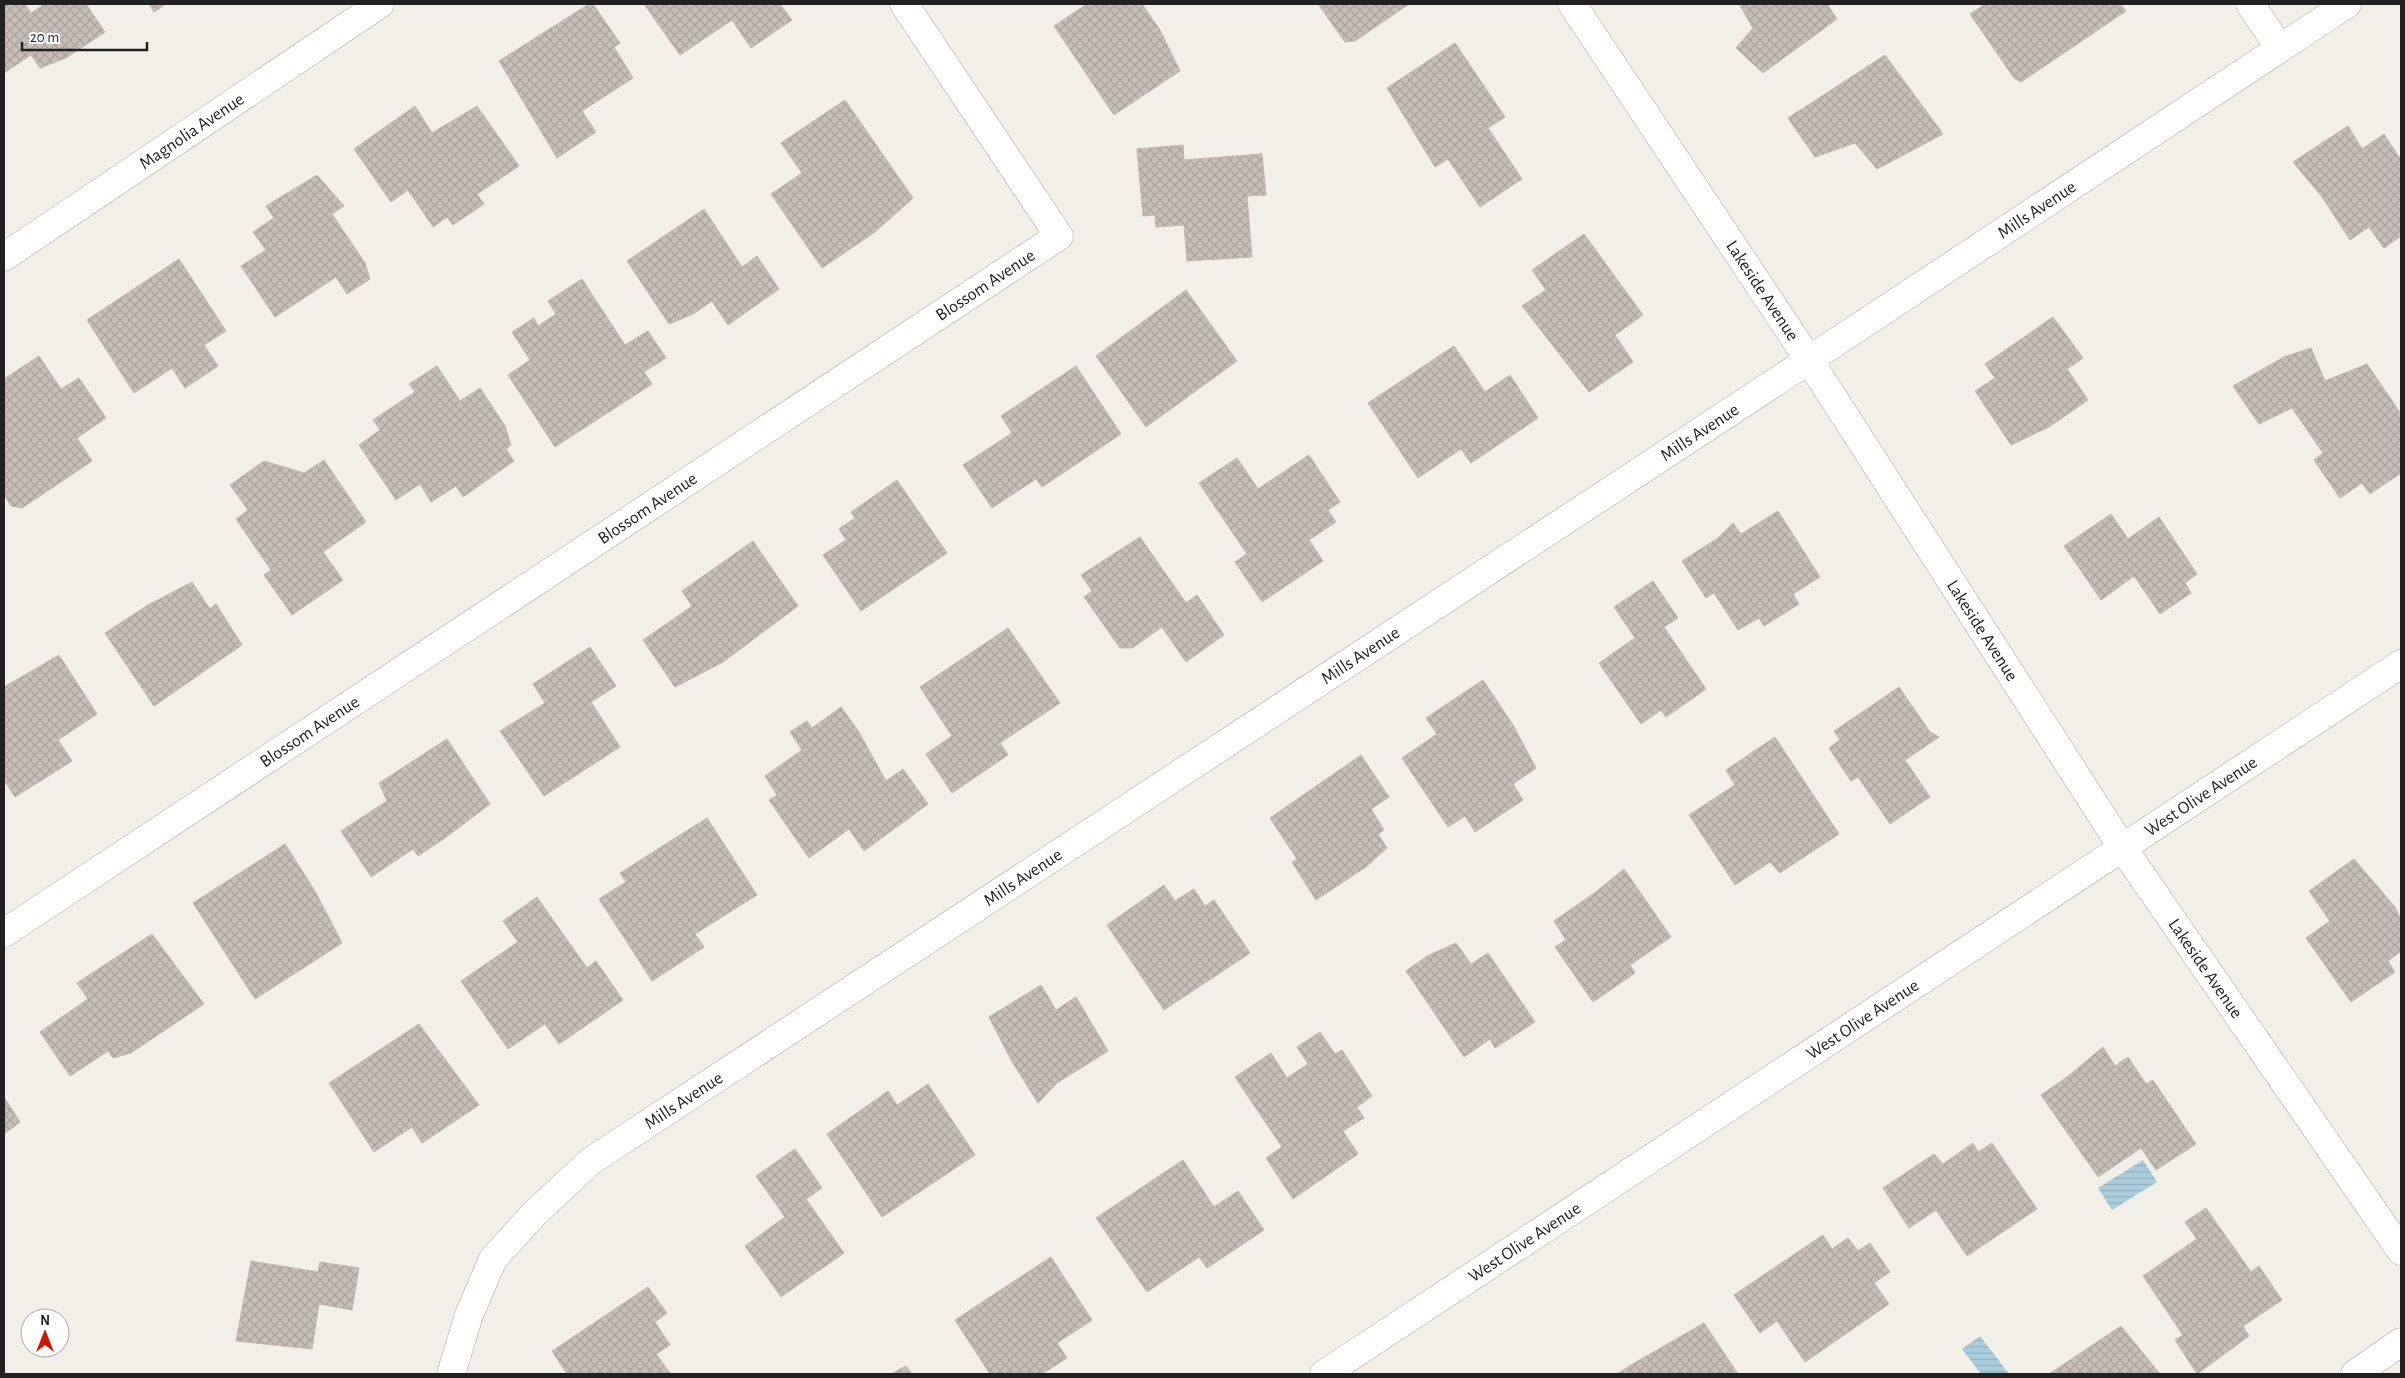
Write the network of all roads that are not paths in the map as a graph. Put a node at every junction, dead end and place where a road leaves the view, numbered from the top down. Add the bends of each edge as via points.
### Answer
1 (380, 4) edge
2 (904, 4) edge
3 (1572, 4) edge
4 (2250, 4) edge
5 (2347, 4) edge
6 (2280, 48) junction
7 (4, 257) edge
8 (1809, 360) junction
9 (2401, 664) edge
10 (2122, 846) junction
11 (4, 933) edge
12 (2401, 1251) edge
13 (2401, 1342) edge
14 (451, 1374) edge
15 (1324, 1374) edge
16 (2355, 1374) edge

1 - 7 street, Magnolia Avenue
2 - 11 street, Blossom Avenue via 1059,236
3 - 8 street, Lakeside Avenue
4 - 6 street
5 - 6 street, Mills Avenue
6 - 8 street, Mills Avenue
8 - 10 street, Lakeside Avenue
8 - 14 street, Mills Avenue via 591,1160 534,1214 493,1259 469,1315
9 - 10 street, West Olive Avenue
10 - 12 street, Lakeside Avenue
10 - 15 street, West Olive Avenue
13 - 16 street

